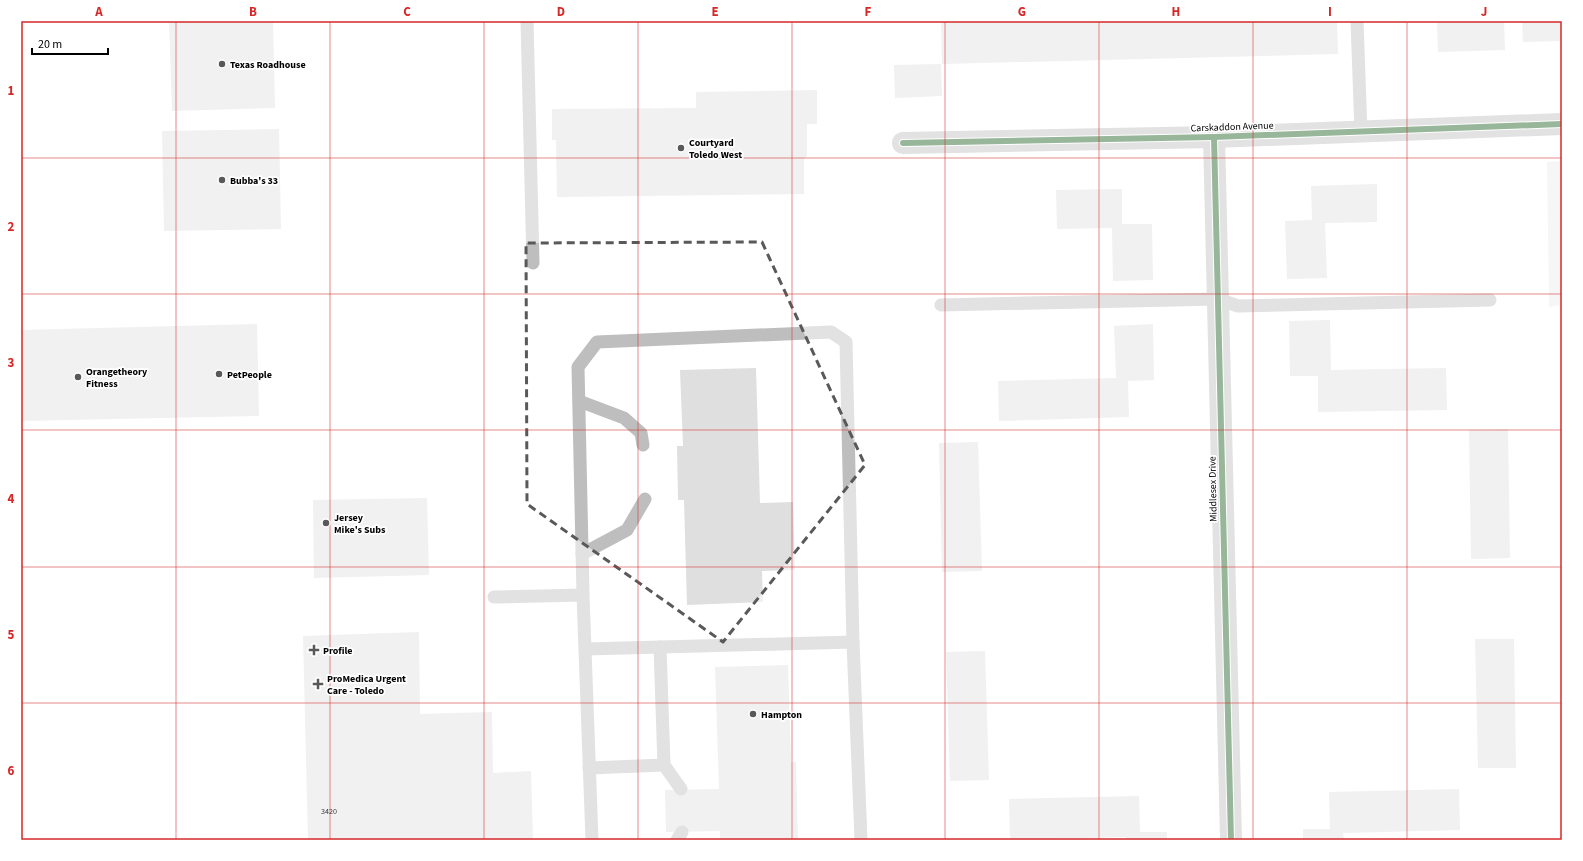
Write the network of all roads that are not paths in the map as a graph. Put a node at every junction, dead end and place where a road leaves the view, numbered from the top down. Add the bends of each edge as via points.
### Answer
1 (527, 21) edge
2 (1357, 21) edge
3 (1562, 124) edge
4 (1361, 132) junction
5 (1214, 137) junction
6 (903, 143) dead end
7 (533, 263) dead end
8 (1218, 299) junction
9 (1490, 300) dead end
10 (941, 305) dead end
11 (579, 401) junction
12 (643, 444) dead end
13 (645, 499) dead end
14 (582, 554) junction
15 (583, 595) junction
16 (494, 597) dead end
17 (853, 642) junction
18 (660, 647) junction
19 (586, 649) junction
20 (664, 765) junction
21 (589, 768) junction
22 (681, 790) dead end
23 (592, 840) edge
24 (861, 840) edge
25 (1231, 840) edge

1 - 7 lane
2 - 4 lane
3 - 4 street, Carskaddon Avenue
4 - 5 street, Carskaddon Avenue
5 - 6 street, Carskaddon Avenue
5 - 8 street, Middlesex Drive
8 - 9 lane via 1238,306
8 - 10 lane
8 - 25 street, Middlesex Drive
11 - 12 lane via 624,418 641,433
11 - 14 lane
11 - 17 lane via 578,367 597,342 831,332 846,342
13 - 14 lane via 627,530
14 - 15 lane
15 - 16 lane
15 - 19 lane
17 - 18 lane
17 - 24 lane
18 - 19 lane
18 - 20 lane
19 - 21 lane
20 - 21 lane
20 - 22 lane
21 - 23 lane

